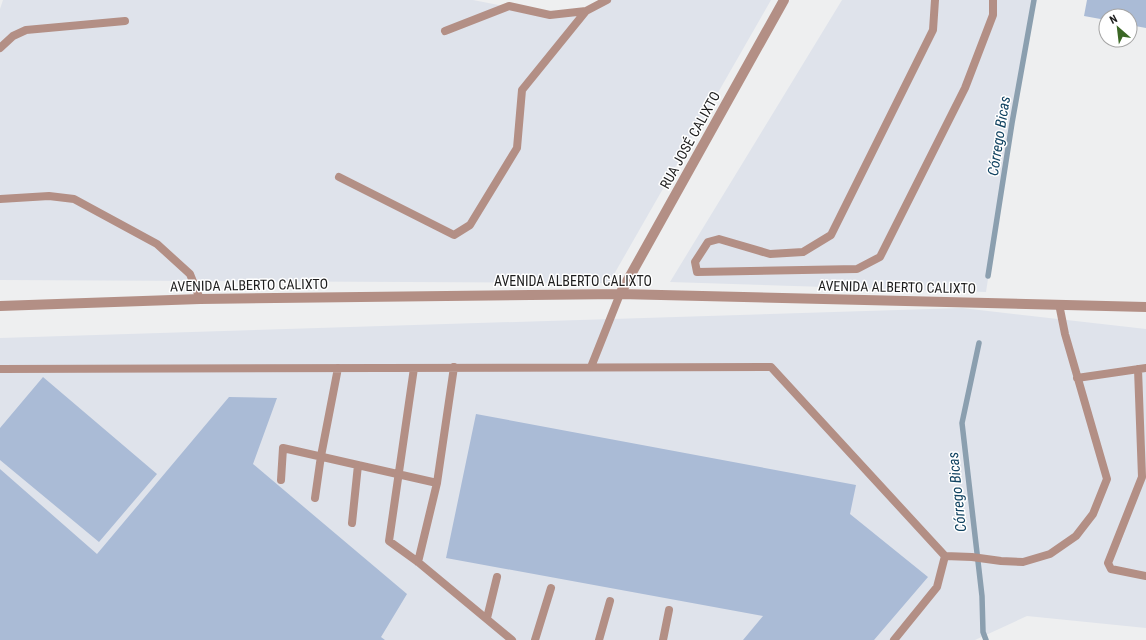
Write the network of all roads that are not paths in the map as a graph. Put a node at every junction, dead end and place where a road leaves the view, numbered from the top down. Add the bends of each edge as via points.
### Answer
1 (607, 0) edge
2 (784, 0) edge
3 (935, 0) edge
4 (993, 0) edge
5 (586, 12) junction
6 (125, 22) dead end
7 (445, 31) dead end
8 (0, 48) edge
9 (339, 176) dead end
10 (0, 199) edge
11 (620, 294) junction
12 (200, 299) junction
13 (1059, 304) junction
14 (0, 306) edge
15 (1146, 307) edge
16 (454, 367) junction
17 (590, 367) junction
18 (338, 368) junction
19 (414, 368) junction
20 (1142, 368) edge
21 (0, 369) edge
22 (1077, 378) junction
23 (321, 456) junction
24 (358, 464) junction
25 (399, 474) junction
26 (281, 480) dead end
27 (437, 483) junction
28 (316, 498) dead end
29 (352, 523) dead end
30 (945, 556) junction
31 (418, 562) junction
32 (1146, 576) edge
33 (497, 577) dead end
34 (551, 588) dead end
35 (610, 601) dead end
36 (669, 610) dead end
37 (486, 618) junction
38 (512, 640) edge
39 (535, 640) edge
40 (599, 640) edge
41 (663, 640) edge
42 (894, 640) edge

1 - 5 lane
2 - 11 street, RUA JOSÉ CALIXTO
3 - 4 lane via 933,30 831,235 803,252 770,254 720,239 708,242 695,262 697,272 857,269 880,257 965,88 993,15
5 - 7 lane via 550,15 509,6
5 - 9 lane via 522,90 517,148 470,225 454,235
6 - 8 lane via 26,30 13,36
10 - 12 lane via 49,196 74,199 157,244 190,274
11 - 12 street, AVENIDA ALBERTO CALIXTO
11 - 13 street, AVENIDA ALBERTO CALIXTO
11 - 17 lane
12 - 14 street, AVENIDA ALBERTO CALIXTO
13 - 15 street, AVENIDA ALBERTO CALIXTO
13 - 22 lane
16 - 17 lane
16 - 19 lane
16 - 27 lane
17 - 30 lane via 771,367
18 - 19 lane
18 - 21 lane
18 - 23 lane
19 - 25 lane
20 - 22 lane
20 - 32 lane via 1142,478 1108,563 1110,569
22 - 30 lane via 1107,479 1092,514 1076,536 1050,554 1023,562
23 - 24 lane
23 - 26 lane via 283,448
23 - 28 lane
24 - 25 lane
24 - 29 lane
25 - 27 lane
25 - 31 lane via 389,541
27 - 31 lane
30 - 42 lane via 937,587
31 - 37 lane
33 - 37 lane
34 - 39 lane
35 - 40 lane
36 - 41 lane
37 - 38 lane

